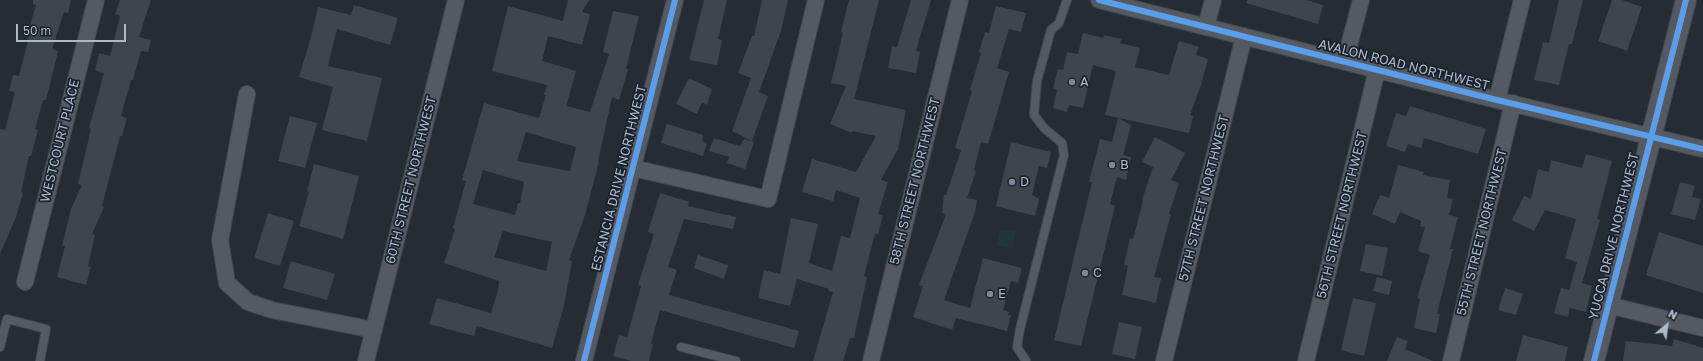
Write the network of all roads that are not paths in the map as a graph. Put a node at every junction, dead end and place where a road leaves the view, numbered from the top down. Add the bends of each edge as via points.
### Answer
1 (96, 0) edge
2 (456, 0) edge
3 (674, 0) edge
4 (816, 0) edge
5 (960, 0) edge
6 (1067, 0) edge
7 (1099, 0) edge
8 (1213, 0) edge
9 (1361, 0) edge
10 (1522, 0) edge
11 (1686, 0) edge
12 (1206, 27) junction
13 (1244, 36) junction
14 (1345, 62) junction
15 (1377, 70) junction
16 (247, 94) dead end
17 (1497, 100) junction
18 (1513, 103) junction
19 (1650, 136) junction
20 (1703, 149) edge
21 (633, 168) junction
22 (25, 282) dead end
23 (1608, 305) junction
24 (1703, 328) edge
25 (374, 330) junction
26 (0, 347) edge
27 (681, 347) dead end
28 (40, 361) edge
29 (366, 361) edge
30 (584, 361) edge
31 (736, 361) edge
32 (871, 361) edge
33 (1026, 361) edge
34 (1164, 361) edge
35 (1306, 361) edge
36 (1451, 361) edge
37 (1594, 361) edge

1 - 22 street, WESTCOURT PLACE
2 - 25 street, 60TH STREET NORTHWEST
3 - 21 street, ESTANCIA DRIVE NORTHWEST
4 - 21 street via 768,198
5 - 32 street, 58TH STREET NORTHWEST
6 - 33 lane via 1060,23 1051,30 1037,81 1034,115 1044,128 1062,142 1064,155 1020,328 1018,347
7 - 12 street, AVALON ROAD NORTHWEST
8 - 12 street
9 - 14 street
10 - 17 street
11 - 19 street, YUCCA DRIVE NORTHWEST
12 - 13 street, AVALON ROAD NORTHWEST
13 - 14 street, AVALON ROAD NORTHWEST
13 - 34 street, 57TH STREET NORTHWEST
14 - 15 street, AVALON ROAD NORTHWEST
15 - 17 street, AVALON ROAD NORTHWEST
15 - 35 street, 56TH STREET NORTHWEST
16 - 25 street via 220,240 227,283 248,302 272,310
17 - 18 street, AVALON ROAD NORTHWEST
18 - 19 street, AVALON ROAD NORTHWEST
18 - 36 street, 55TH STREET NORTHWEST
19 - 20 street, AVALON ROAD NORTHWEST
19 - 23 street, YUCCA DRIVE NORTHWEST
21 - 30 street, ESTANCIA DRIVE NORTHWEST
23 - 24 street
23 - 37 street, YUCCA DRIVE NORTHWEST
25 - 29 street, 60TH STREET NORTHWEST
26 - 28 lane via 8,319 46,328
27 - 31 lane

